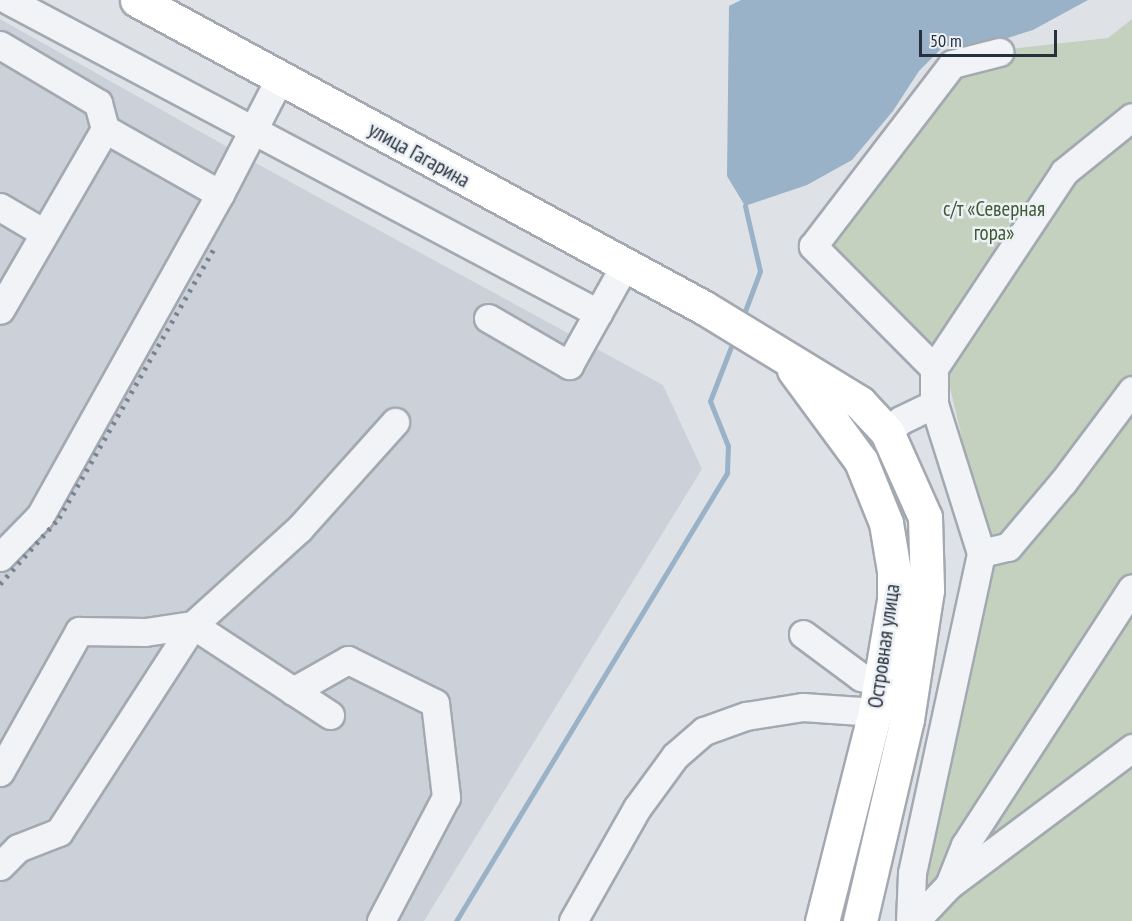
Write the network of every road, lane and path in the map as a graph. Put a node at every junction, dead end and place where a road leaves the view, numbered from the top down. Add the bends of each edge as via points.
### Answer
1 (8, 0) edge
2 (137, 0) edge
3 (0, 45) edge
4 (999, 52) dead end
5 (280, 78) junction
6 (1132, 117) edge
7 (105, 129) junction
8 (254, 129) junction
9 (220, 194) junction
10 (0, 207) edge
11 (44, 233) junction
12 (626, 265) junction
13 (0, 310) edge
14 (598, 313) junction
15 (488, 318) dead end
16 (785, 359) junction
17 (934, 368) junction
18 (1132, 390) edge
19 (934, 404) junction
20 (395, 422) dead end
21 (887, 432) junction
22 (981, 553) junction
23 (0, 557) edge
24 (1132, 588) edge
25 (193, 625) junction
26 (802, 634) dead end
27 (293, 691) junction
28 (877, 697) junction
29 (330, 715) dead end
30 (1132, 748) edge
31 (0, 772) edge
32 (0, 866) edge
33 (949, 885) junction
34 (381, 921) edge
35 (573, 921) edge
36 (822, 921) edge
37 (860, 921) edge
38 (910, 921) edge
39 (915, 921) edge

1 - 8 street
2 - 5 main road, улица Гагарина
3 - 7 street via 99,103
4 - 17 street via 952,64 813,246
5 - 8 street
5 - 12 main road, улица Гагарина
6 - 17 street via 1064,172
7 - 9 street
7 - 11 street
8 - 9 street
8 - 14 street
9 - 23 street via 40,516
10 - 11 street
11 - 13 street
12 - 14 street
12 - 16 main road, улица Гагарина via 703,307
14 - 15 street via 570,365
16 - 21 main road, Островная улица via 860,403
16 - 28 main road, Островная улица via 861,461 886,523 894,600
17 - 19 street
18 - 22 street via 1008,547
19 - 21 street via 901,420
19 - 22 street
20 - 25 street via 299,529
21 - 37 main road, Островная улица via 925,517 927,590 907,719
22 - 38 street via 912,873
24 - 33 street via 964,846
25 - 27 street
25 - 31 street via 145,632 79,631
25 - 32 street via 59,832 18,848
26 - 28 street via 861,676
27 - 29 street
27 - 34 street via 348,660 435,703 446,797
28 - 35 street via 746,716 704,731 675,756 637,808
28 - 36 main road, Островная улица
30 - 33 street
33 - 39 street

